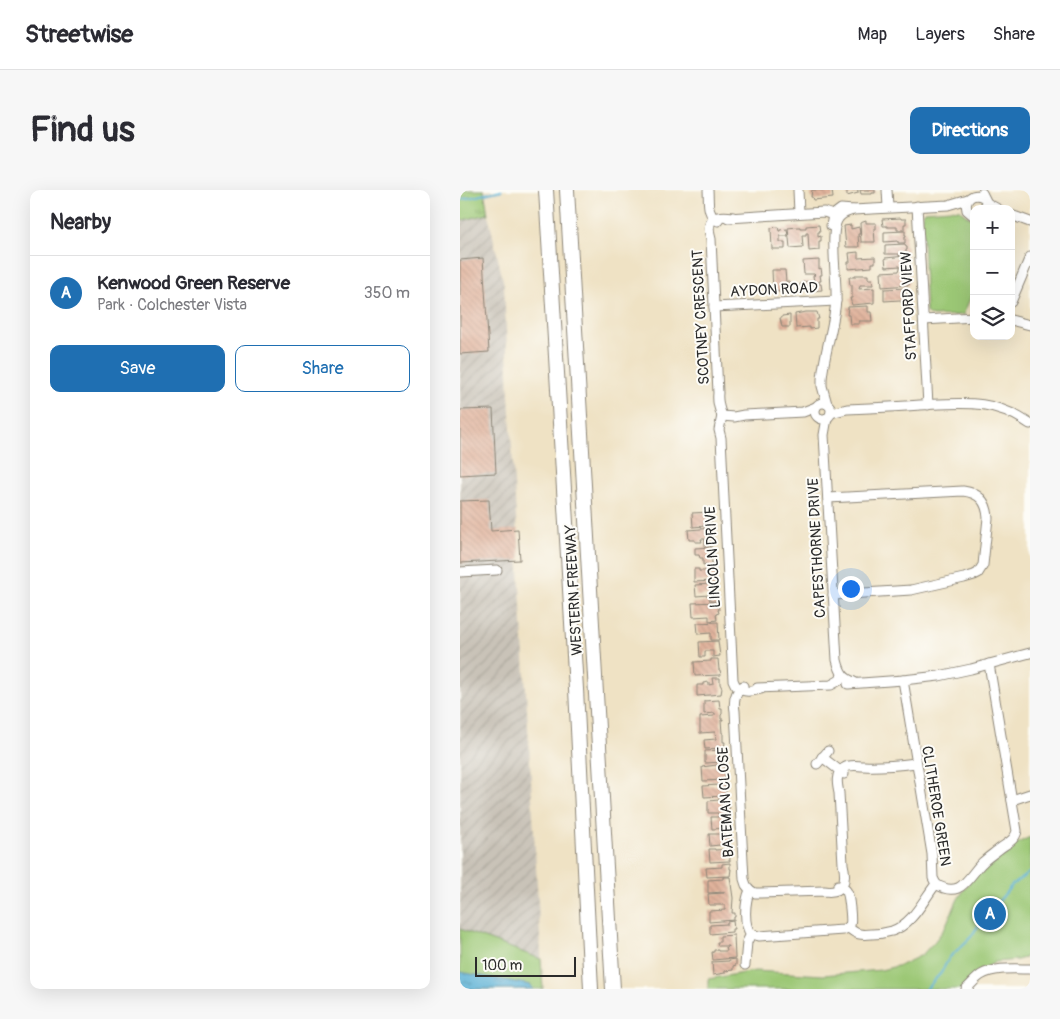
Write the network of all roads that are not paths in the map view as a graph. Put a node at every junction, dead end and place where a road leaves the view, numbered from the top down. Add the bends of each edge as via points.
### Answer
1 (546, 190) edge
2 (567, 190) edge
3 (798, 190) edge
4 (887, 190) edge
5 (708, 193) edge
6 (970, 196) edge
7 (984, 200) edge
8 (948, 205) junction
9 (917, 206) junction
10 (888, 207) junction
11 (970, 211) edge
12 (799, 213) junction
13 (970, 213) edge
14 (1015, 216) edge
15 (834, 218) junction
16 (716, 219) junction
17 (1030, 222) edge
18 (1030, 257) edge
19 (1014, 295) edge
20 (836, 301) junction
21 (714, 307) junction
22 (970, 317) edge
23 (924, 320) junction
24 (1015, 321) edge
25 (1030, 325) edge
26 (928, 405) junction
27 (823, 411) junction
28 (724, 416) junction
29 (1030, 424) edge
30 (828, 498) junction
31 (497, 570) dead end
32 (460, 572) edge
33 (833, 595) junction
34 (1030, 653) edge
35 (989, 664) junction
36 (840, 677) junction
37 (902, 680) junction
38 (741, 688) junction
39 (822, 757) dead end
40 (916, 763) junction
41 (842, 772) junction
42 (1030, 794) edge
43 (1012, 800) junction
44 (936, 884) junction
45 (839, 886) junction
46 (750, 890) junction
47 (848, 927) junction
48 (751, 934) junction
49 (745, 965) dead end
50 (1030, 969) edge
51 (968, 988) edge
52 (591, 989) edge
53 (613, 989) edge

1 - 52 highway, WESTERN FREEWAY
2 - 53 highway, WESTERN FREEWAY
3 - 12 street
4 - 10 street
5 - 16 street
6 - 7 street via 976,195
6 - 8 street
6 - 11 street via 966,205
8 - 9 street
8 - 13 street
9 - 10 street
9 - 23 street, STAFFORD VIEW
10 - 15 street via 853,210
12 - 15 street
12 - 16 street via 722,215
14 - 17 street
15 - 20 street, CAPESTHORNE DRIVE
16 - 21 street, SCOTNEY CRESCENT via 710,239
18 - 19 street
20 - 21 street, AYDON ROAD
20 - 27 street, CAPESTHORNE DRIVE via 822,374
21 - 28 street, SCOTNEY CRESCENT via 718,405
22 - 23 street
23 - 26 street, STAFFORD VIEW
24 - 25 street
26 - 27 street
26 - 29 street via 987,405 1001,408
27 - 28 street
27 - 30 street, CAPESTHORNE DRIVE
28 - 38 street, LINCOLN DRIVE via 719,430 734,674
30 - 33 street, CAPESTHORNE DRIVE
30 - 33 street via 963,491 982,499 988,511 983,565 978,573 911,590
31 - 32 street
33 - 36 street, CAPESTHORNE DRIVE
34 - 35 street
35 - 37 street via 956,673
35 - 43 street
36 - 37 street via 854,682
36 - 38 street via 825,685
37 - 40 street, CLITHEROE GREEN
38 - 46 street, BATEMAN CLOSE via 735,711 744,879
39 - 41 street
40 - 41 street via 863,766
40 - 44 street, CLITHEROE GREEN
41 - 45 street via 839,793 843,864
42 - 43 street
43 - 44 street via 1017,831 1013,840 982,863 960,888 951,890
44 - 47 street, CLITHEROE GREEN via 909,920 896,929 860,935
45 - 46 street via 768,894
45 - 47 street via 849,904 851,922
46 - 48 street via 746,906
47 - 48 street via 834,931
48 - 49 street
50 - 51 street via 987,972

